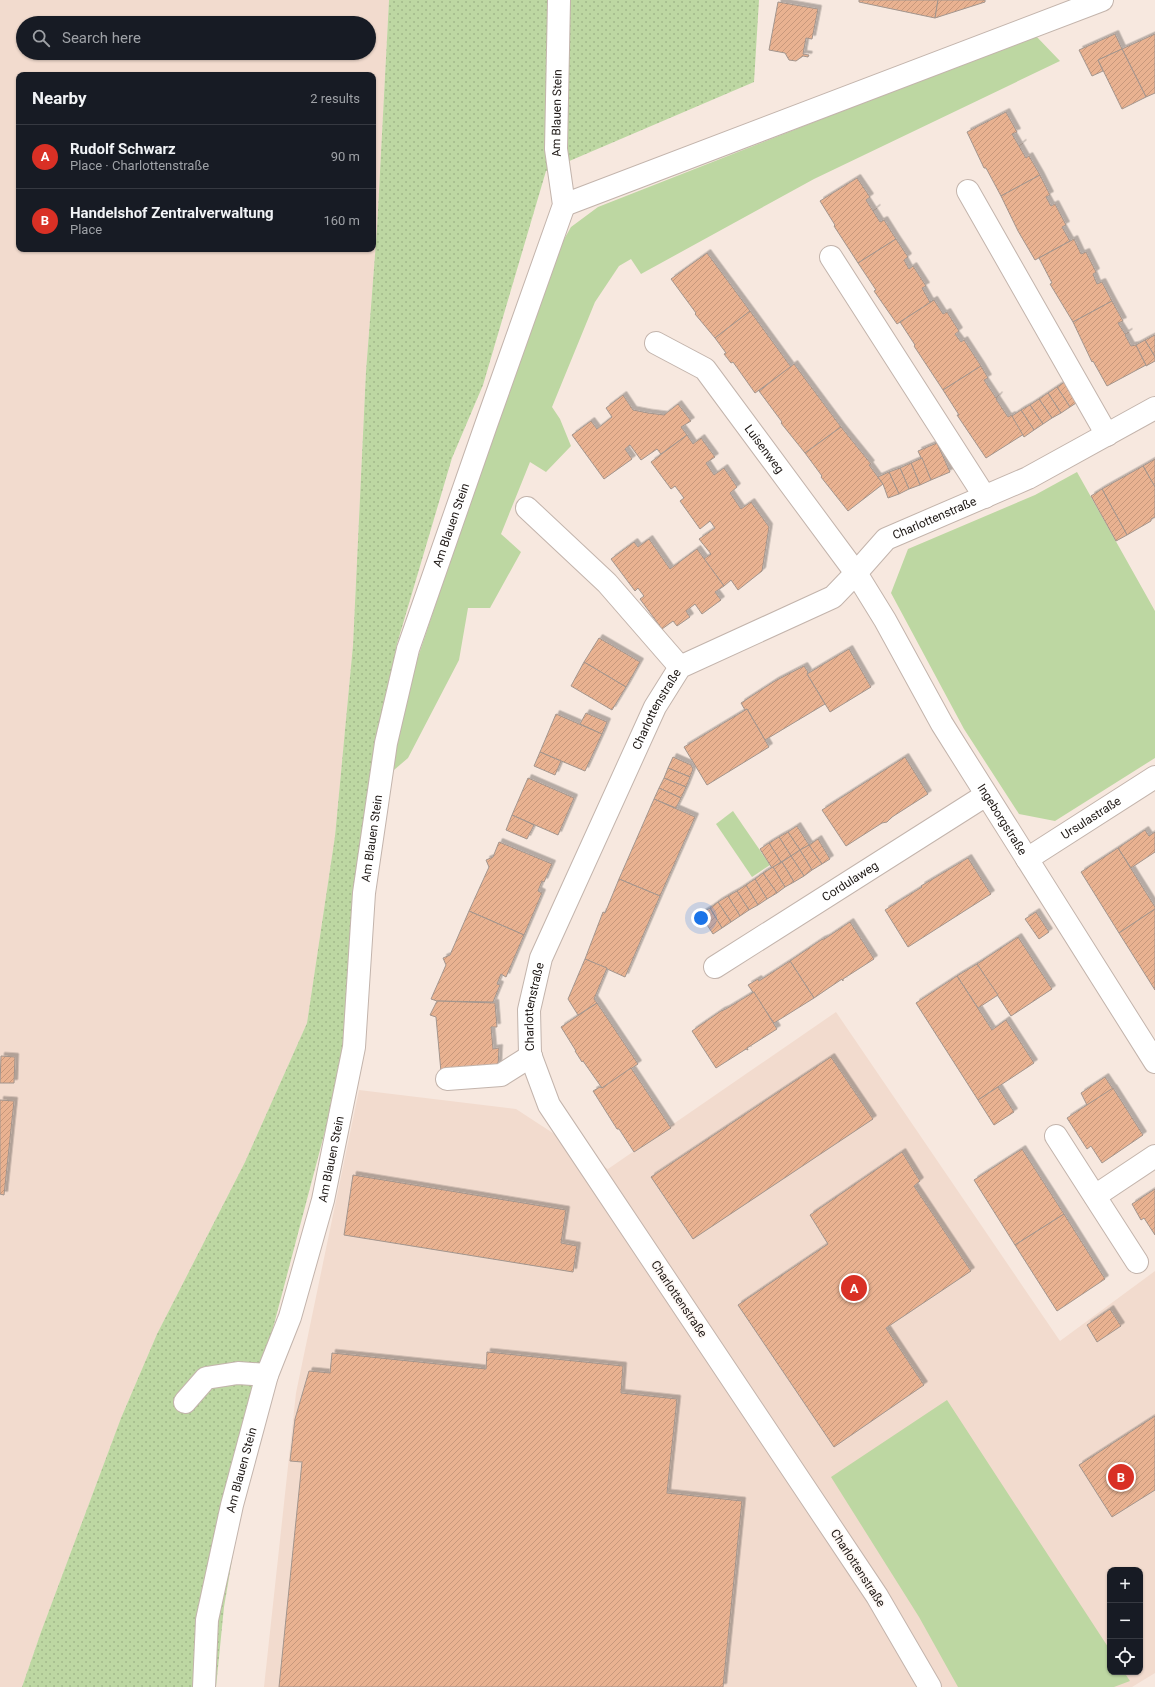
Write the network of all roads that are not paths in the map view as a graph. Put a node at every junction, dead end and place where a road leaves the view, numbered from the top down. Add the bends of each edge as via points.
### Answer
1 (559, 0) edge
2 (1102, 0) edge
3 (968, 192) dead end
4 (564, 205) junction
5 (831, 257) dead end
6 (656, 343) dead end
7 (1155, 408) edge
8 (1106, 435) junction
9 (985, 497) junction
10 (527, 508) dead end
11 (856, 573) junction
12 (680, 668) junction
13 (1155, 777) edge
14 (986, 795) junction
15 (1027, 859) junction
16 (715, 967) dead end
17 (531, 1056) junction
18 (1155, 1062) edge
19 (447, 1079) dead end
20 (1056, 1136) dead end
21 (1155, 1156) edge
22 (1095, 1196) junction
23 (1137, 1262) dead end
24 (267, 1375) junction
25 (185, 1402) dead end
26 (204, 1687) edge
27 (930, 1687) edge

1 - 4 street, Am Blauen Stein via 556,149
2 - 4 street
3 - 8 street
4 - 24 street, Am Blauen Stein via 408,649 386,743 364,893 354,1047 323,1200 290,1317
5 - 9 street, Charlottenstraße
6 - 11 street, Luisenweg via 705,369
7 - 8 street, Charlottenstraße
8 - 9 street, Charlottenstraße via 1028,478
9 - 11 street, Charlottenstraße via 886,539
10 - 12 street via 607,583
11 - 12 street, Charlottenstraße via 833,597
11 - 14 street, Ingeborgstraße via 942,724
12 - 17 street, Charlottenstraße via 654,707 541,958 529,1010
13 - 15 street, Ursulastraße
14 - 15 street, Ingeborgstraße
14 - 16 street, Cordulaweg
15 - 18 street, Ingeborgstraße
17 - 19 street via 501,1075
17 - 27 street, Charlottenstraße via 549,1105 877,1596
20 - 22 street
21 - 22 street
22 - 23 street
24 - 25 street via 238,1373 206,1378
24 - 26 street, Am Blauen Stein via 232,1505 207,1620

